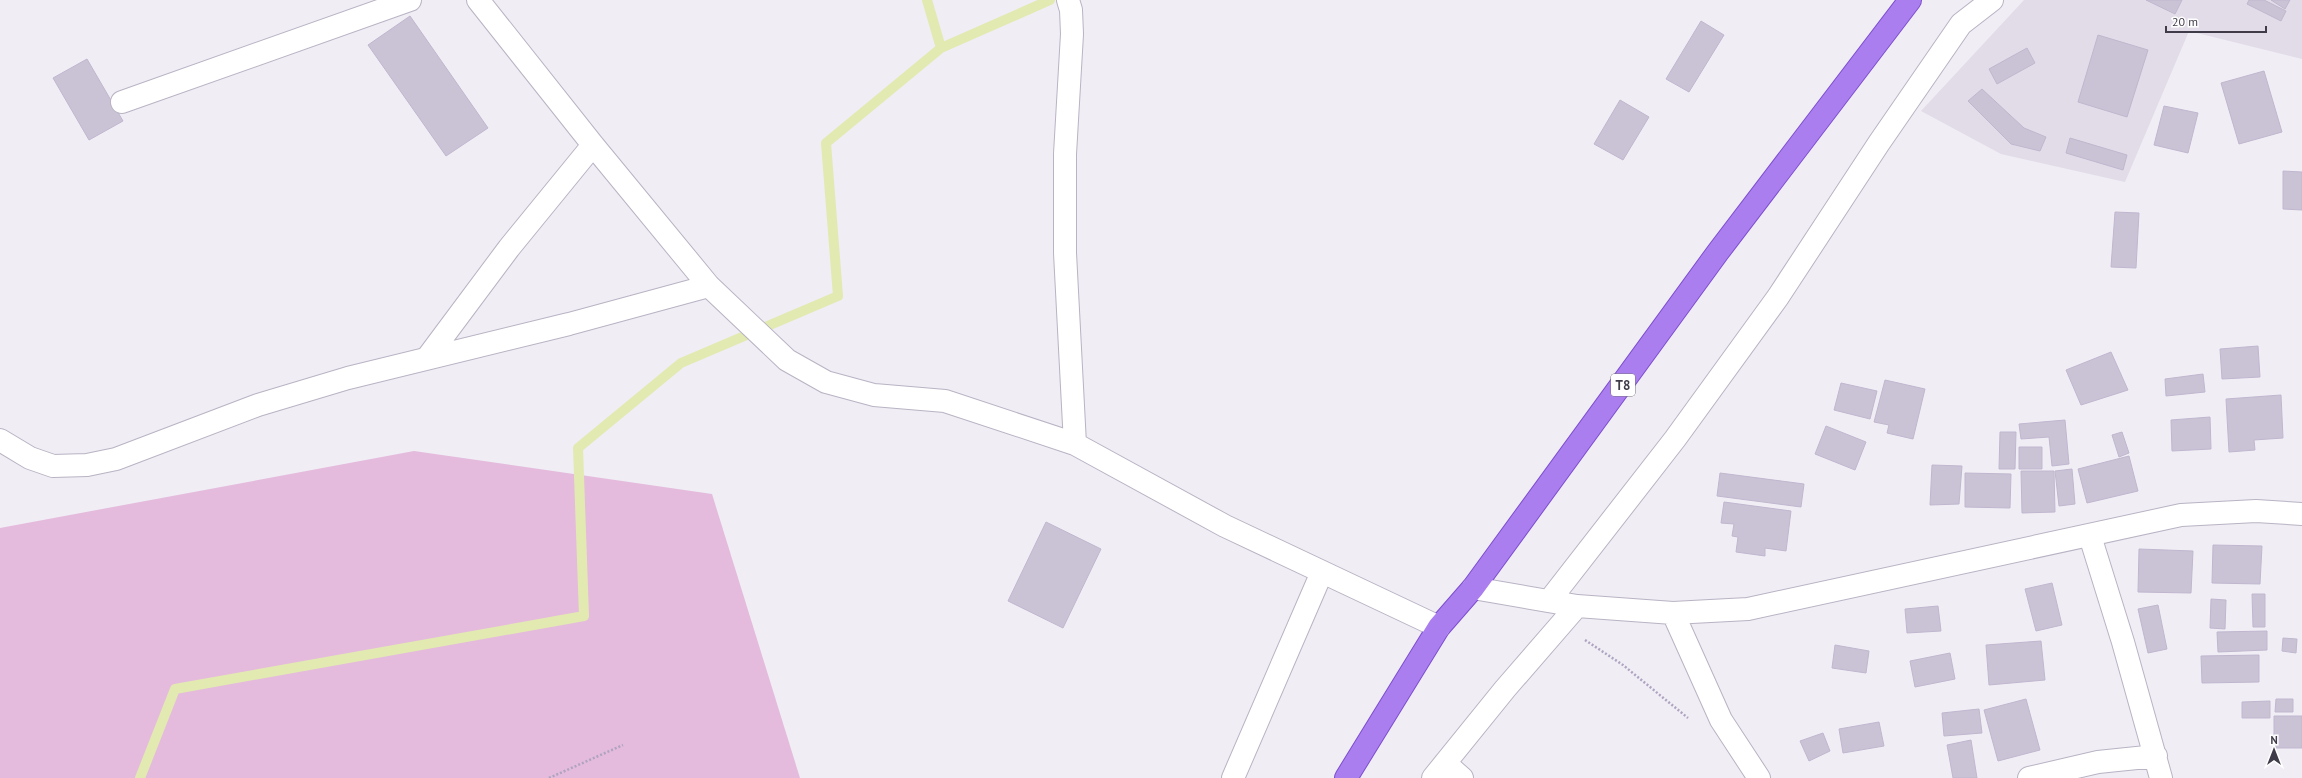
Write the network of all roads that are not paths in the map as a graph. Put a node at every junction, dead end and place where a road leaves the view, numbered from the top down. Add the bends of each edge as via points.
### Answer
1 (410, 0) edge
2 (478, 0) edge
3 (1910, 0) edge
4 (1992, 0) edge
5 (1070, 5) edge
6 (122, 102) dead end
7 (592, 145) junction
8 (709, 286) junction
9 (426, 358) junction
10 (0, 440) edge
11 (1074, 444) junction
12 (2302, 514) edge
13 (2090, 536) junction
14 (1322, 572) junction
15 (1473, 588) junction
16 (1549, 601) junction
17 (1577, 606) junction
18 (1673, 613) junction
19 (1439, 627) junction
20 (2156, 756) junction
21 (1439, 770) edge
22 (1233, 778) edge
23 (1346, 778) edge
24 (1462, 778) edge
25 (1759, 778) edge
26 (2029, 778) edge
27 (2161, 778) edge

1 - 6 street
2 - 7 street
3 - 15 highway, T8 via 1718,252
4 - 16 street via 1961,24 1778,297 1675,439
5 - 11 street via 1065,253
7 - 8 street
7 - 9 street via 509,248
8 - 9 street via 569,324
8 - 11 street via 787,360 826,382 874,395 945,402
9 - 10 street via 258,405 116,459 87,465 54,466 30,458
11 - 14 street via 1225,526
12 - 13 street via 2256,510 2181,516
13 - 18 street via 1748,609
13 - 20 street
14 - 19 street
14 - 22 street
15 - 16 street
15 - 19 highway, T8
16 - 17 street
17 - 18 street
17 - 21 street
18 - 25 street via 1721,720
19 - 23 highway, T8
20 - 26 street via 2098,762
20 - 27 street
21 - 24 street

